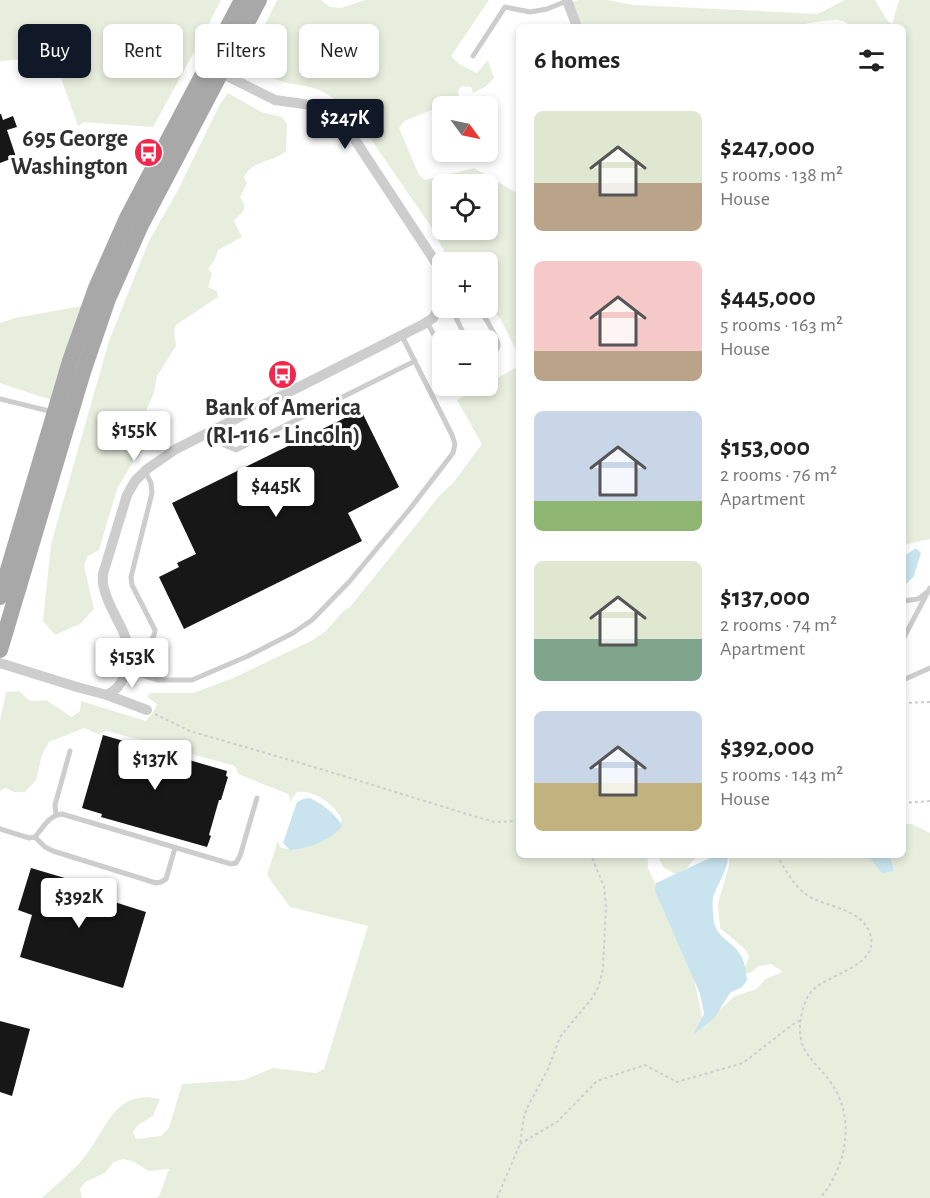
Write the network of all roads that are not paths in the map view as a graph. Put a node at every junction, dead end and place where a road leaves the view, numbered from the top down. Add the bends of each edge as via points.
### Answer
1 (242, 0) edge
2 (259, 0) edge
3 (567, 0) edge
4 (232, 24) edge
5 (243, 24) edge
6 (576, 24) edge
7 (473, 56) dead end
8 (209, 78) edge
9 (210, 78) edge
10 (232, 78) edge
11 (432, 257) edge
12 (434, 318) edge
13 (426, 322) junction
14 (432, 332) edge
15 (402, 335) junction
16 (415, 361) junction
17 (0, 399) edge
18 (54, 412) junction
19 (215, 429) junction
20 (145, 471) junction
21 (5, 566) edge
22 (930, 589) edge
23 (0, 597) edge
24 (906, 601) edge
25 (906, 633) edge
26 (0, 650) edge
27 (129, 651) junction
28 (0, 663) edge
29 (930, 668) edge
30 (126, 670) junction
31 (906, 679) edge
32 (107, 695) junction
33 (147, 710) road end
34 (70, 751) dead end
35 (257, 798) dead end
36 (56, 814) junction
37 (0, 829) edge
38 (35, 837) junction
39 (175, 848) junction

1 - 4 main road
2 - 5 main road
3 - 6 street
3 - 7 lane via 530,12 505,7
8 - 18 main road via 132,208 111,252 82,324
9 - 26 main road via 104,308
10 - 11 street via 275,100 325,107 340,117
12 - 13 street
13 - 14 lane
13 - 15 street
15 - 16 lane
15 - 19 street
16 - 19 lane via 236,450 224,445
16 - 30 lane via 452,435 453,453 349,582 312,620 293,633 192,680 158,680
17 - 18 lane
18 - 21 main road
19 - 20 street
20 - 27 street via 127,495 103,573 103,586
20 - 27 lane via 152,493 131,577 155,635 151,641
21 - 23 main road
22 - 24 lane via 918,599
22 - 25 lane
27 - 30 street
28 - 32 street
29 - 31 lane
30 - 32 street via 117,690
32 - 33 street
34 - 36 lane
35 - 39 lane via 236,863
36 - 38 lane
36 - 39 lane
37 - 38 lane
38 - 39 lane via 53,851 156,883 166,879

